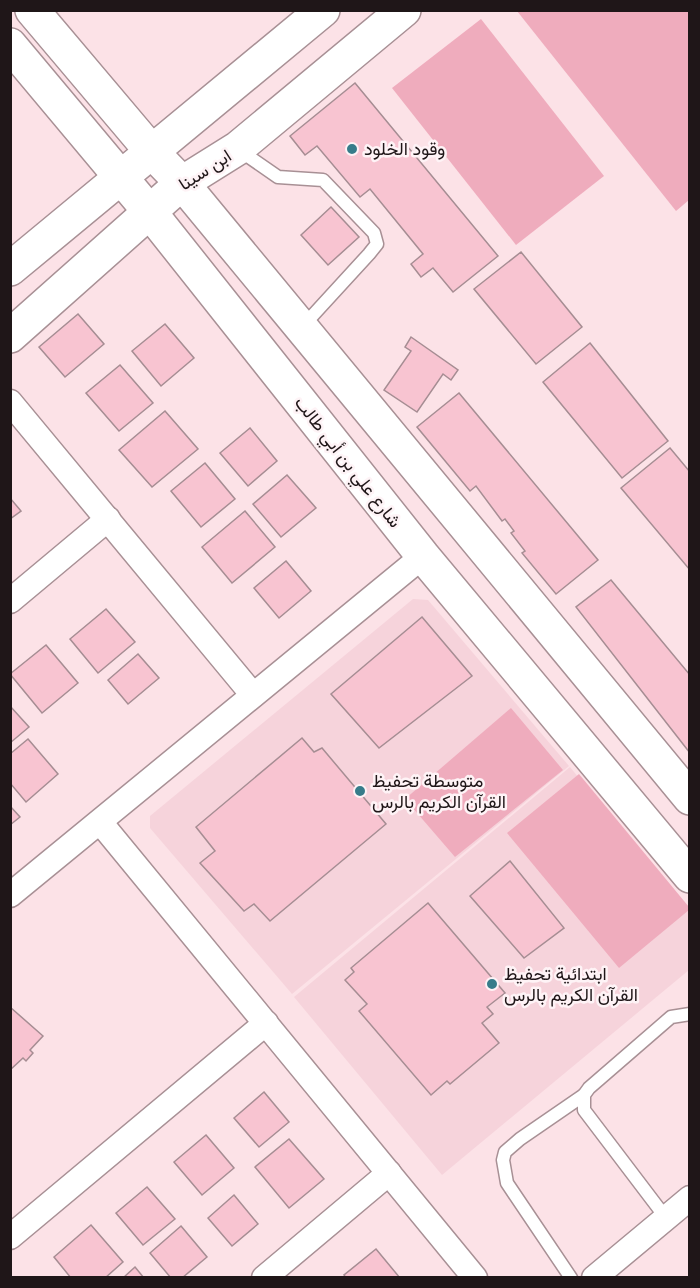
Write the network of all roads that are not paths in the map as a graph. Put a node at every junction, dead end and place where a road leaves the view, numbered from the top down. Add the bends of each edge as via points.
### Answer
1 (32, 10) edge
2 (322, 10) edge
3 (404, 10) edge
4 (10, 45) edge
5 (238, 148) junction
6 (152, 152) junction
7 (120, 177) junction
8 (182, 183) junction
9 (149, 211) junction
10 (10, 269) edge
11 (300, 329) junction
12 (10, 336) edge
13 (10, 402) edge
14 (108, 519) junction
15 (423, 556) junction
16 (10, 601) edge
17 (253, 695) junction
18 (690, 798) edge
19 (100, 822) junction
20 (690, 876) edge
21 (10, 896) edge
22 (690, 1014) edge
23 (266, 1023) junction
24 (584, 1095) junction
25 (389, 1173) junction
26 (682, 1208) edge
27 (10, 1237) edge
28 (264, 1278) edge
29 (475, 1278) edge
30 (571, 1278) edge
31 (594, 1278) edge

1 - 6 street
2 - 6 street
3 - 5 street, ابن سينا
4 - 7 street, شارع علي بن أبي طالب
5 - 8 street, ابن سينا
5 - 11 lane via 278,177 323,180 376,238 377,244 369,255
6 - 7 street
6 - 8 street
7 - 9 street, شارع علي بن أبي طالب
7 - 10 street
8 - 9 street, ابن سينا
8 - 11 street
9 - 12 street, ابن سينا
9 - 15 street, شارع علي بن أبي طالب
11 - 18 street
13 - 14 street
14 - 16 street
14 - 17 street
15 - 17 street
15 - 20 street, شارع علي بن أبي طالب
17 - 19 street
19 - 21 street
19 - 23 street
22 - 24 lane via 672,1017
23 - 25 street
23 - 27 street
24 - 26 lane via 584,1110
24 - 30 lane via 520,1139 505,1152 503,1160 507,1183
25 - 28 street
25 - 29 street
26 - 31 street

